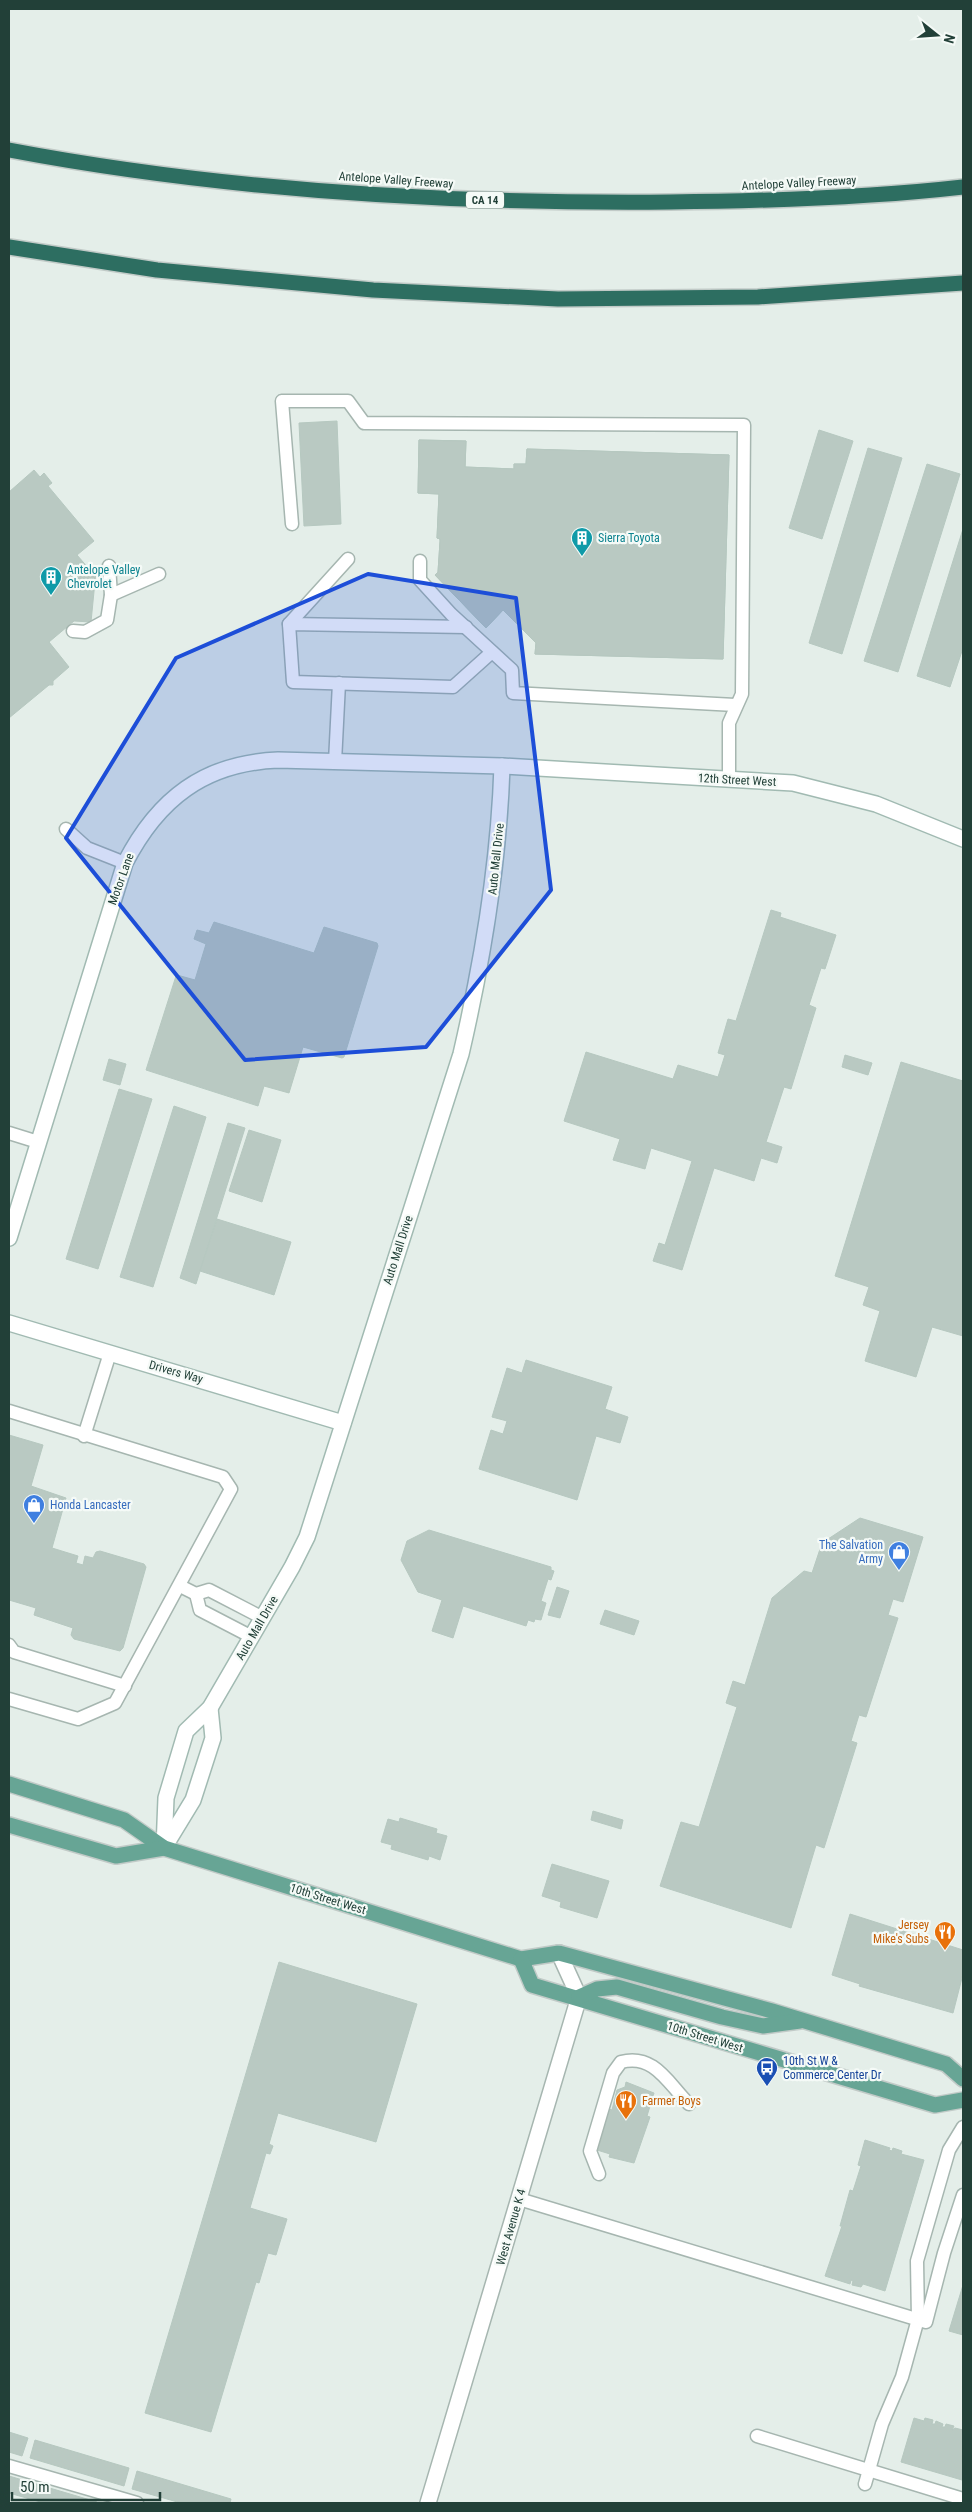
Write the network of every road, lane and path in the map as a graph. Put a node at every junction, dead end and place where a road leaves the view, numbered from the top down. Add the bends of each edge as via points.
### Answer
1 (9, 150) edge
2 (963, 187) edge
3 (9, 247) edge
4 (963, 284) edge
5 (292, 524) dead end
6 (348, 559) dead end
7 (420, 561) dead end
8 (109, 566) dead end
9 (159, 574) dead end
10 (112, 595) junction
11 (289, 624) junction
12 (466, 627) junction
13 (74, 631) dead end
14 (492, 652) junction
15 (339, 683) junction
16 (735, 705) junction
17 (336, 762) junction
18 (502, 766) junction
19 (729, 780) junction
20 (66, 829) dead end
21 (963, 839) edge
22 (125, 863) junction
23 (9, 1133) edge
24 (38, 1142) junction
25 (9, 1238) edge
26 (9, 1323) edge
27 (110, 1353) junction
28 (9, 1411) edge
29 (343, 1423) junction
30 (84, 1436) junction
31 (180, 1586) junction
32 (196, 1594) junction
33 (264, 1618) junction
34 (252, 1637) junction
35 (9, 1645) edge
36 (125, 1686) junction
37 (9, 1699) edge
38 (210, 1708) junction
39 (9, 1784) edge
40 (9, 1825) edge
41 (164, 1848) junction
42 (559, 1953) junction
43 (521, 1959) junction
44 (578, 1997) junction
45 (806, 2021) junction
46 (963, 2079) edge
47 (963, 2100) edge
48 (689, 2104) dead end
49 (963, 2127) edge
50 (598, 2174) dead end
51 (963, 2195) edge
52 (519, 2199) junction
53 (918, 2319) junction
54 (757, 2436) dead end
55 (9, 2466) edge
56 (868, 2471) junction
57 (865, 2484) dead end
58 (963, 2499) edge
59 (137, 2503) edge
60 (428, 2503) edge

1 - 2 highway, Antelope Valley Freeway / CA 14 via 190,177 390,197 566,203 771,200
3 - 4 highway via 157,270 373,290 558,299 758,297
5 - 16 lane via 282,401 348,401 364,423 744,425 742,694
6 - 11 lane
7 - 12 lane via 420,580
8 - 10 lane
9 - 10 lane
10 - 13 lane via 107,620 85,632
11 - 12 lane
11 - 15 lane via 293,682
12 - 14 lane
14 - 15 lane via 453,687
14 - 16 lane via 512,670 513,693
15 - 17 lane
16 - 19 lane via 728,723
17 - 18 street, Motor Lane
17 - 22 street, Motor Lane via 254,761 211,774 171,799 136,841
18 - 19 street, 12th Street West
18 - 29 street, Auto Mall Drive via 491,907 462,1054
19 - 21 street, 12th Street West via 793,783 876,804
20 - 22 lane via 87,848
22 - 24 street, Motor Lane
23 - 24 lane
24 - 25 street, Motor Lane
26 - 27 street, Drivers Way
27 - 29 street, Drivers Way
27 - 30 lane
28 - 30 lane
29 - 33 street, Auto Mall Drive via 307,1537
30 - 31 lane via 222,1477 231,1489
31 - 32 lane
31 - 36 lane
32 - 33 lane via 209,1590
32 - 34 lane via 200,1610
33 - 34 street, Auto Mall Drive
34 - 38 street, Auto Mall Drive
35 - 36 lane via 14,1652
36 - 37 lane via 115,1703 78,1719
38 - 41 street via 213,1738 193,1800
38 - 41 street, Auto Mall Drive via 186,1730 166,1798
39 - 41 main road, 10th Street West via 124,1820
40 - 41 main road, 10th Street West via 116,1856
41 - 43 main road, 10th Street West
42 - 43 main road, 10th Street West
42 - 44 street
42 - 45 main road, 10th Street West
43 - 44 main road, 10th Street West via 532,1985
44 - 45 main road via 597,1989 617,1987 763,2026
44 - 47 main road, 10th Street West via 935,2104
44 - 52 street, West Avenue K 4
45 - 46 main road, 10th Street West via 946,2064
48 - 50 lane via 659,2070 639,2062 621,2062 614,2073 590,2151
49 - 53 lane via 949,2150 917,2261
51 - 53 lane via 926,2322
52 - 53 lane
52 - 60 street, West Avenue K 4
53 - 56 lane via 902,2377 882,2424
54 - 56 lane
55 - 59 lane
56 - 57 lane
56 - 58 lane

